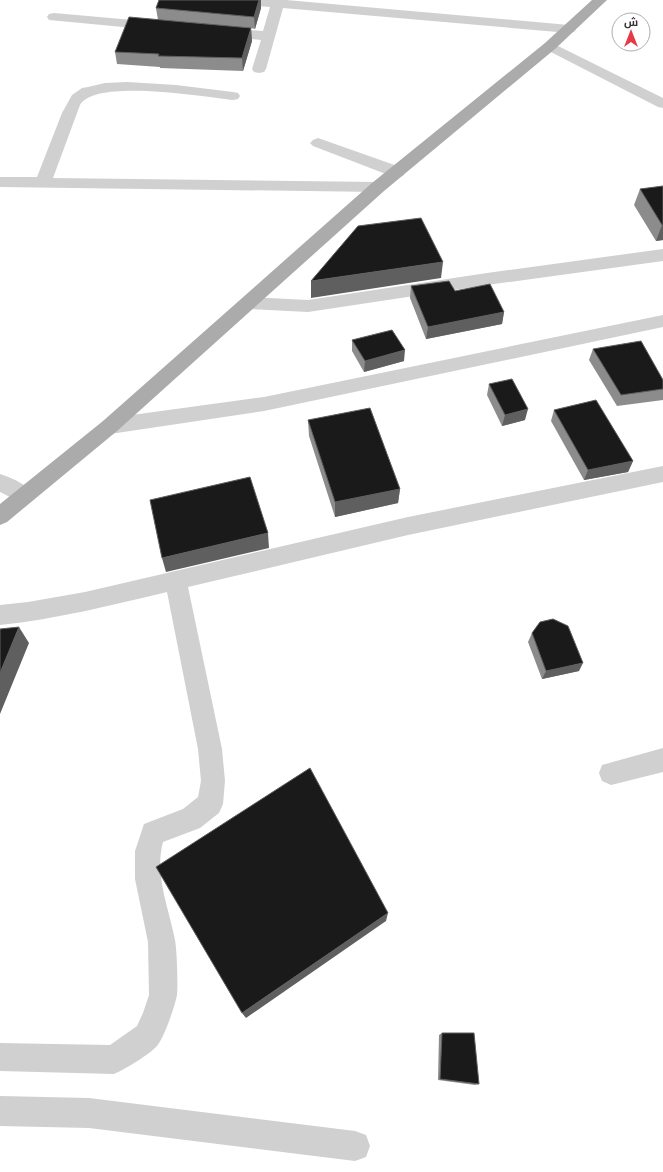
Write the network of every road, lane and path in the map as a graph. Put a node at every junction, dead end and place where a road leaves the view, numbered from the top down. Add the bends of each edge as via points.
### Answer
1 (235, 0) edge
2 (600, 0) edge
3 (278, 2) edge
4 (54, 17) dead end
5 (165, 27) edge
6 (569, 29) junction
7 (212, 31) edge
8 (268, 36) junction
9 (550, 46) junction
10 (259, 69) dead end
11 (233, 96) dead end
12 (663, 104) edge
13 (318, 143) dead end
14 (397, 172) junction
15 (0, 182) edge
16 (42, 183) junction
17 (378, 187) junction
18 (663, 255) edge
19 (248, 303) junction
20 (663, 321) edge
21 (110, 426) junction
22 (663, 474) edge
23 (0, 482) edge
24 (24, 496) junction
25 (0, 516) edge
26 (176, 582) junction
27 (0, 615) edge
28 (663, 760) edge
29 (611, 773) dead end
30 (0, 1057) edge
31 (0, 1111) edge
32 (355, 1146) dead end

1 - 3 street
2 - 6 main road
3 - 6 street
3 - 8 street
4 - 5 street
6 - 9 main road
7 - 8 street
8 - 10 street
9 - 12 street
9 - 14 main road
11 - 16 street via 130,86 84,92 77,98 70,111
13 - 14 street
14 - 17 main road
15 - 16 street
16 - 17 street
17 - 19 main road
18 - 19 street via 308,306
19 - 21 main road
20 - 21 street via 264,404
21 - 24 main road
22 - 26 street via 408,526
23 - 24 street
24 - 25 main road
26 - 27 street via 85,602
26 - 30 street via 210,749 213,781 210,804 191,819 153,833 148,851 148,879 162,942 163,995 156,1018 147,1036 114,1060
28 - 29 street
31 - 32 street via 89,1113

